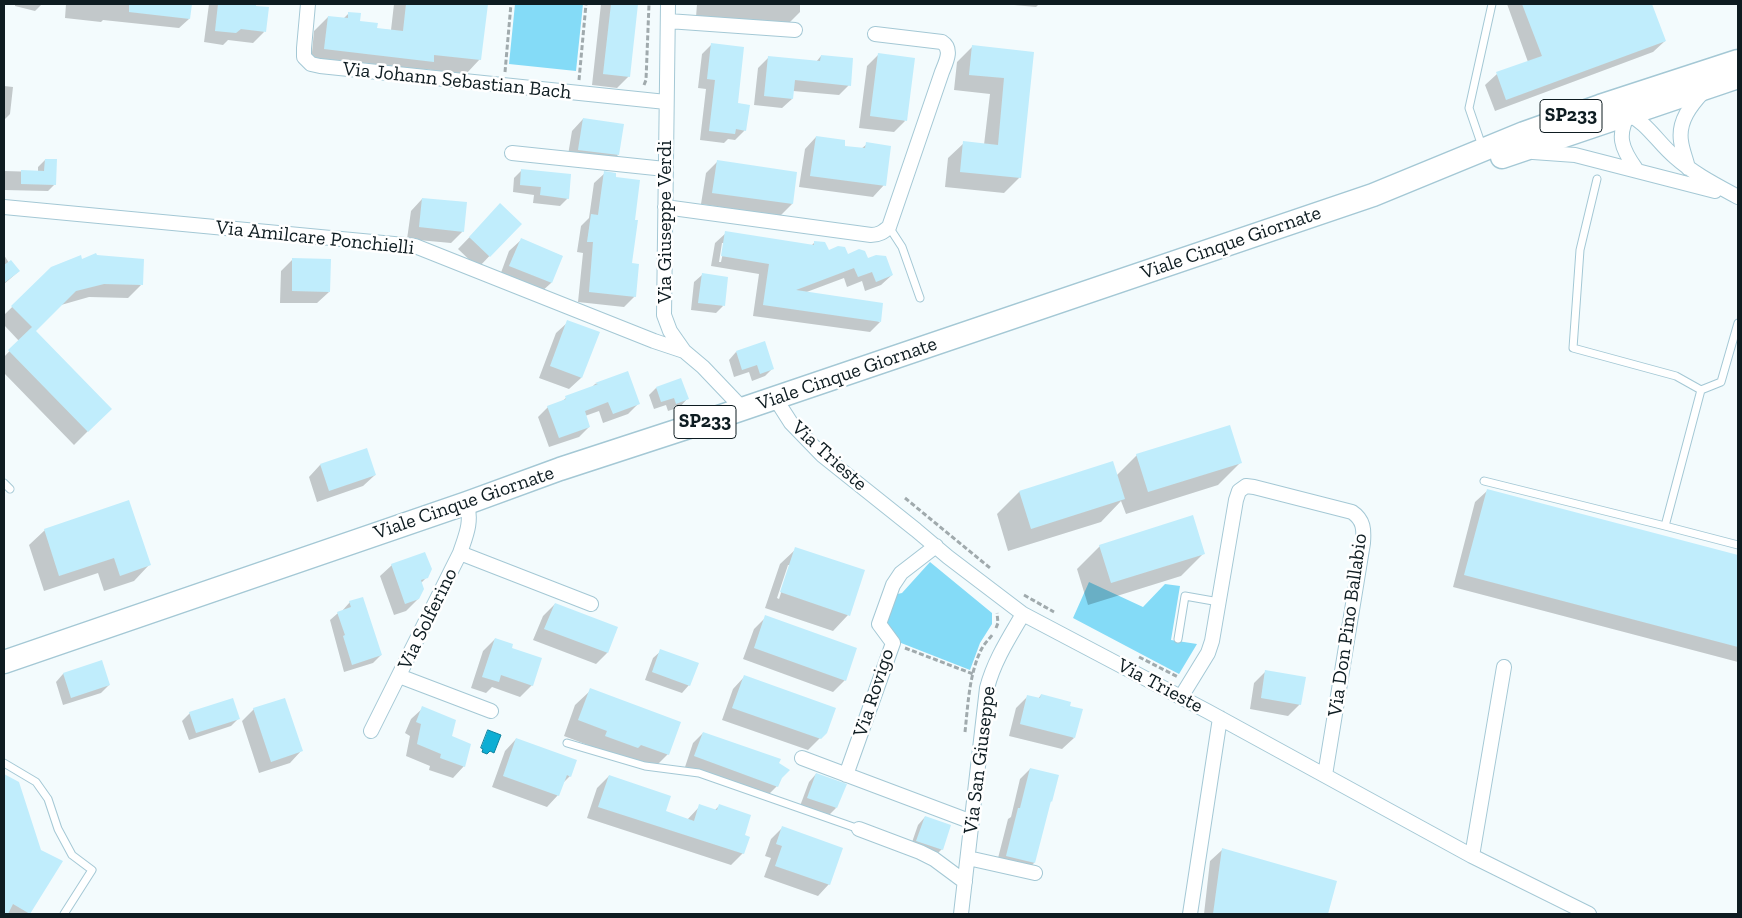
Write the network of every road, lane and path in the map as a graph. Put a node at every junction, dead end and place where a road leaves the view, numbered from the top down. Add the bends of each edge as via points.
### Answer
1 (308, 4) edge
2 (511, 4) edge
3 (586, 4) edge
4 (649, 4) edge
5 (668, 4) edge
6 (1492, 4) edge
7 (668, 21) junction
8 (795, 30) dead end
9 (875, 34) dead end
10 (1738, 61) edge
11 (1738, 67) edge
12 (1738, 77) edge
13 (503, 85) junction
14 (1707, 88) junction
15 (577, 93) junction
16 (623, 98) junction
17 (666, 102) junction
18 (1628, 114) junction
19 (1521, 142) junction
20 (1483, 149) junction
21 (512, 152) dead end
22 (1688, 168) junction
23 (666, 169) junction
24 (1636, 170) junction
25 (1597, 180) dead end
26 (1407, 182) junction
27 (1738, 197) edge
28 (4, 207) edge
29 (665, 207) junction
30 (889, 227) junction
31 (920, 298) dead end
32 (1738, 323) edge
33 (684, 351) junction
34 (1701, 390) junction
35 (775, 398) junction
36 (743, 409) junction
37 (1484, 481) dead end
38 (4, 483) edge
39 (10, 489) dead end
40 (905, 498) dead end
41 (467, 503) junction
42 (1665, 526) junction
43 (1738, 545) edge
44 (936, 546) junction
45 (460, 553) junction
46 (994, 572) dead end
47 (1017, 591) dead end
48 (1219, 602) junction
49 (591, 604) dead end
50 (995, 608) dead end
51 (1023, 614) junction
52 (1058, 614) dead end
53 (1178, 639) dead end
54 (893, 643) junction
55 (1136, 655) dead end
56 (4, 662) edge
57 (1504, 667) dead end
58 (973, 674) junction
59 (399, 676) junction
60 (1189, 683) junction
61 (1181, 697) junction
62 (490, 710) dead end
63 (1220, 718) junction
64 (371, 731) dead end
65 (965, 734) dead end
66 (567, 742) dead end
67 (802, 758) dead end
68 (4, 763) edge
69 (846, 775) junction
70 (1325, 776) junction
71 (972, 822) junction
72 (859, 829) joint
73 (1472, 856) junction
74 (968, 858) junction
75 (1035, 873) dead end
76 (965, 882) junction
77 (64, 914) edge
78 (960, 914) edge
79 (1190, 914) edge
80 (1588, 914) edge

1 - 13 street, Via Johann Sebastian Bach via 304,57 311,64
2 - 13 path
3 - 15 path
4 - 16 path via 646,80 643,88 626,90
5 - 7 street, Via Giuseppe Verdi
6 - 20 lane via 1469,108
7 - 8 street
7 - 17 street, Via Giuseppe Verdi
9 - 30 street via 942,42 948,49
10 - 19 main road, Viale Cinque Giornate / SP233 via 1600,106
11 - 18 street via 1662,92 1634,106
12 - 14 main road, Viale Cinque Giornate / SP233
13 - 15 street, Via Johann Sebastian Bach
14 - 18 main road, Viale Cinque Giornate / SP233
14 - 22 street via 1688,108 1683,125 1680,140
15 - 16 street, Via Johann Sebastian Bach
16 - 17 street, Via Johann Sebastian Bach
17 - 23 street, Via Giuseppe Verdi
18 - 19 main road, Viale Cinque Giornate / SP233
18 - 22 street via 1643,123
18 - 24 street via 1621,140 1624,154
19 - 20 main road, Viale Cinque Giornate / SP233
19 - 24 street
19 - 26 main road, Viale Cinque Giornate / SP233 via 1451,175
20 - 26 main road, Viale Cinque Giornate / SP233
21 - 23 street
22 - 27 street
23 - 29 street, Via Giuseppe Verdi
24 - 27 street
25 - 34 lane via 1580,250 1574,348 1676,376
26 - 35 main road, Viale Cinque Giornate / SP233
28 - 33 street, Via Amilcare Ponchielli via 415,246
29 - 30 street via 872,235 879,235
29 - 33 street, Via Giuseppe Verdi via 664,315 670,332
30 - 31 lane via 902,247
32 - 34 lane via 1721,382
33 - 36 street, Via Giuseppe Verdi
34 - 42 lane
35 - 36 main road, Viale Cinque Giornate / SP233
35 - 44 street, Via Trieste via 790,424 822,455
36 - 41 main road, Viale Cinque Giornate / SP233
37 - 42 lane
38 - 39 lane
40 - 46 path
41 - 45 street, Via Solferino via 470,516
41 - 56 main road, Viale Cinque Giornate / SP233
42 - 43 lane
44 - 51 street, Via Trieste
44 - 54 street, Via Rovigo via 901,573 893,586 879,624
45 - 49 street
45 - 59 street, Via Solferino
47 - 52 path
48 - 53 lane via 1185,596
48 - 60 street, Via Don Pino Ballabio via 1208,653
48 - 70 street, Via Don Pino Ballabio via 1236,500 1246,486 1352,512 1361,521 1363,543
50 - 58 path via 998,623 982,649
51 - 61 street, Via Trieste
51 - 71 street, Via San Giuseppe via 1001,651 990,679
54 - 58 path
54 - 69 street, Via Rovigo
55 - 60 path
57 - 73 street
58 - 65 path
59 - 62 street
59 - 64 street, Via Solferino
60 - 61 street, Via Don Pino Ballabio
61 - 63 street, Via Trieste
63 - 70 street, Via Trieste
63 - 79 street
66 - 72 lane via 645,766 699,773
67 - 69 street
68 - 77 lane via 36,782 48,799 72,856 92,870
69 - 71 street
70 - 73 street, Via Trieste
71 - 74 street, Via San Giuseppe
72 - 76 street via 934,859
73 - 80 street, Via Trieste
74 - 75 street
74 - 76 street, Via San Giuseppe
76 - 78 street, Via San Giuseppe

